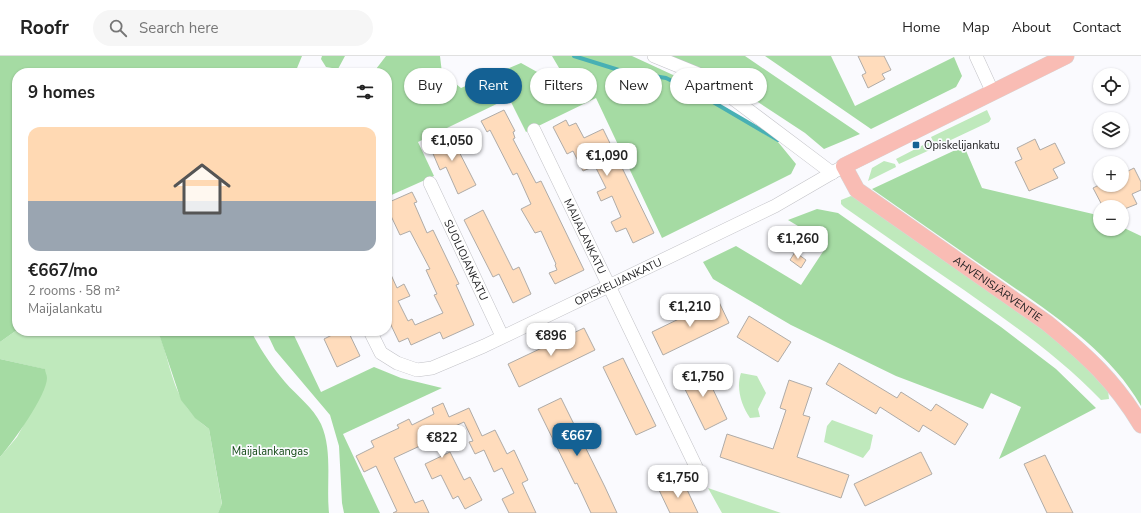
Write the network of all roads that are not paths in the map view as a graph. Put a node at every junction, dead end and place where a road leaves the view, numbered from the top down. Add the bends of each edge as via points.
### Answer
1 (654, 56) edge
2 (976, 56) edge
3 (1066, 56) edge
4 (993, 93) junction
5 (534, 130) dead end
6 (838, 169) junction
7 (430, 183) dead end
8 (609, 285) junction
9 (372, 336) edge
10 (502, 336) junction
11 (1141, 425) edge
12 (699, 473) dead end

1 - 6 street via 703,76
2 - 4 street
3 - 4 main road, OPISKELIJANKATU
4 - 6 main road, OPISKELIJANKATU
5 - 8 street, MAIJALANKATU
6 - 8 street, OPISKELIJANKATU via 775,206
6 - 11 main road, AHVENISJÄRVENTIE via 857,190 1047,323 1076,347 1108,378 1128,403
7 - 10 street, SUOLIOJANKATU
8 - 10 street, OPISKELIJANKATU
8 - 12 street, MAIJALANKATU
9 - 10 street, OPISKELIJANKATU via 381,353 396,363 417,370 432,368

